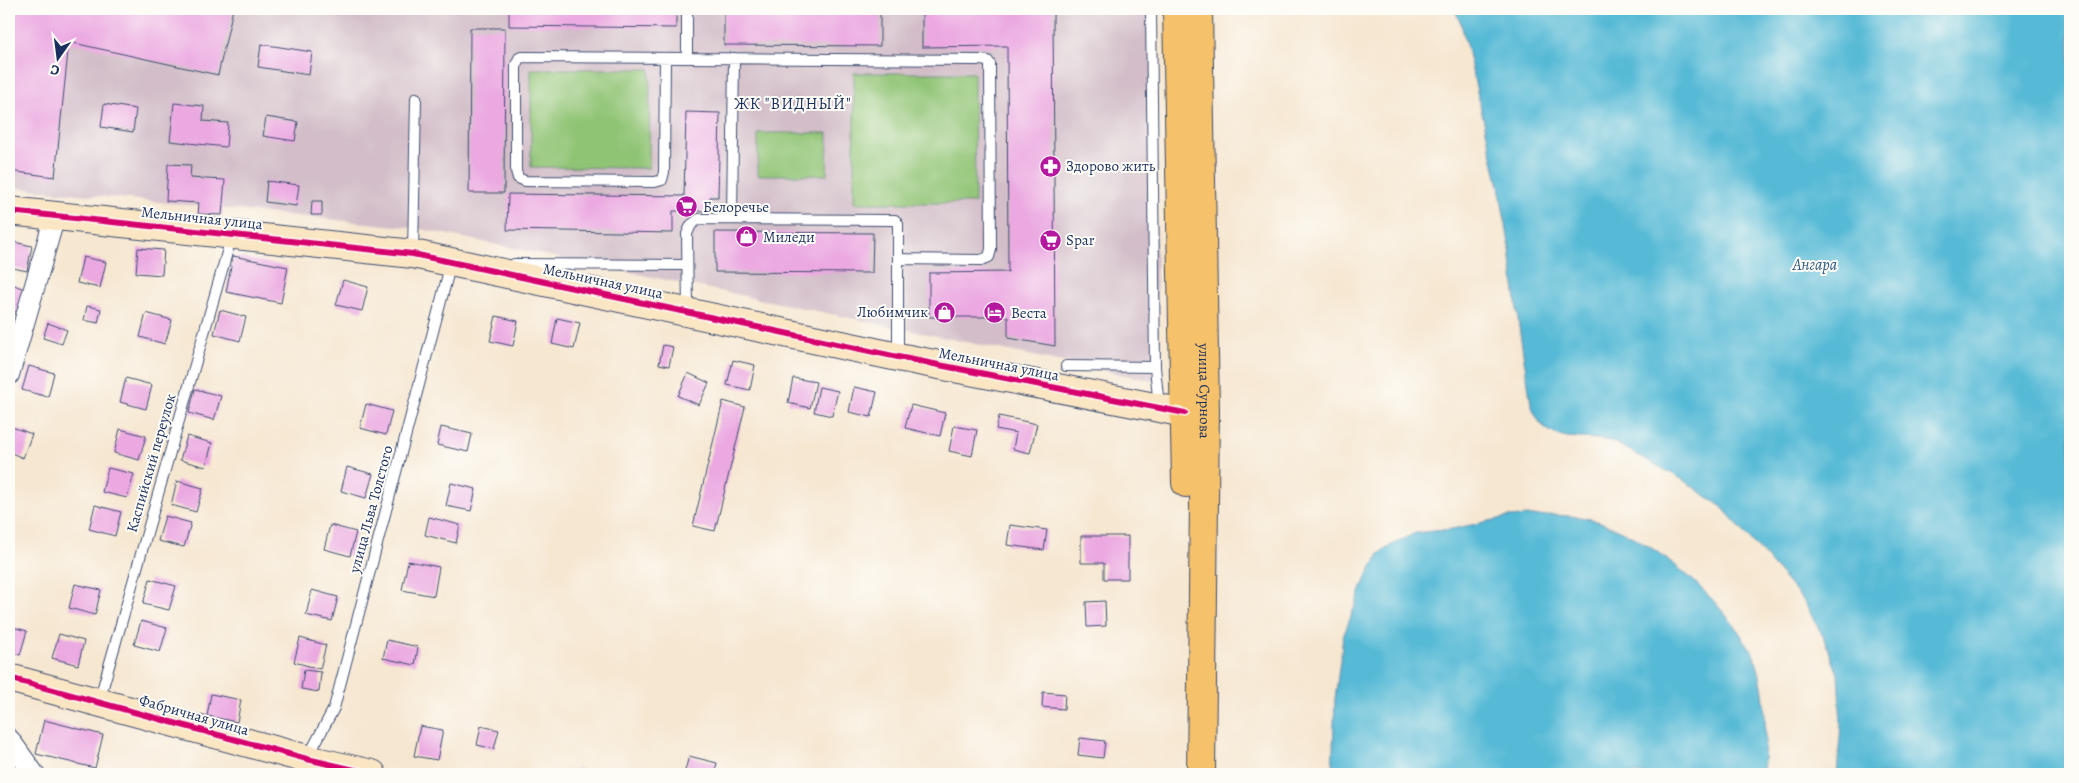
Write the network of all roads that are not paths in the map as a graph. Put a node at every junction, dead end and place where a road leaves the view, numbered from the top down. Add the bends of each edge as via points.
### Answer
1 (687, 9) edge
2 (1151, 9) edge
3 (1177, 9) edge
4 (1198, 9) edge
5 (665, 58) junction
6 (687, 58) junction
7 (734, 58) junction
8 (416, 98) dead end
9 (9, 211) edge
10 (56, 216) junction
11 (732, 218) junction
12 (232, 234) junction
13 (413, 254) junction
14 (898, 259) junction
15 (456, 263) junction
16 (687, 265) junction
17 (688, 312) junction
18 (898, 357) junction
19 (1066, 366) dead end
20 (1154, 367) junction
21 (9, 375) edge
22 (1159, 408) junction
23 (1185, 413) junction
24 (9, 678) edge
25 (99, 701) junction
26 (9, 739) edge
27 (306, 767) edge
28 (34, 774) edge
29 (372, 774) edge
30 (1186, 774) edge
31 (1201, 774) edge

1 - 6 lane
2 - 20 lane
3 - 23 main road, улица Сурнова
4 - 31 main road, улица Сурнова via 1205,410
5 - 5 lane via 519,58 516,65 518,178 526,181 662,180
5 - 6 lane
6 - 7 lane
7 - 11 lane
7 - 14 lane via 988,61 989,257 981,260
8 - 13 lane
9 - 10 street, Мельничная улица
10 - 12 street, Мельничная улица
10 - 21 street
11 - 14 lane via 895,220 898,224
11 - 16 lane via 703,217 691,225 686,234
12 - 13 street, Мельничная улица
12 - 25 lane, Каспийский переулок
13 - 15 street, Мельничная улица
14 - 18 lane
15 - 16 lane
15 - 17 street, Мельничная улица
15 - 27 lane, улица Льва Толстого via 334,708
16 - 17 lane
17 - 18 street, Мельничная улица
18 - 22 street, Мельничная улица
19 - 20 lane
20 - 22 lane
22 - 23 street, Мельничная улица
23 - 30 main road, улица Сурнова
24 - 25 street, Фабричная улица
25 - 27 street, Фабричная улица
26 - 28 street
27 - 29 street, Фабричная улица

